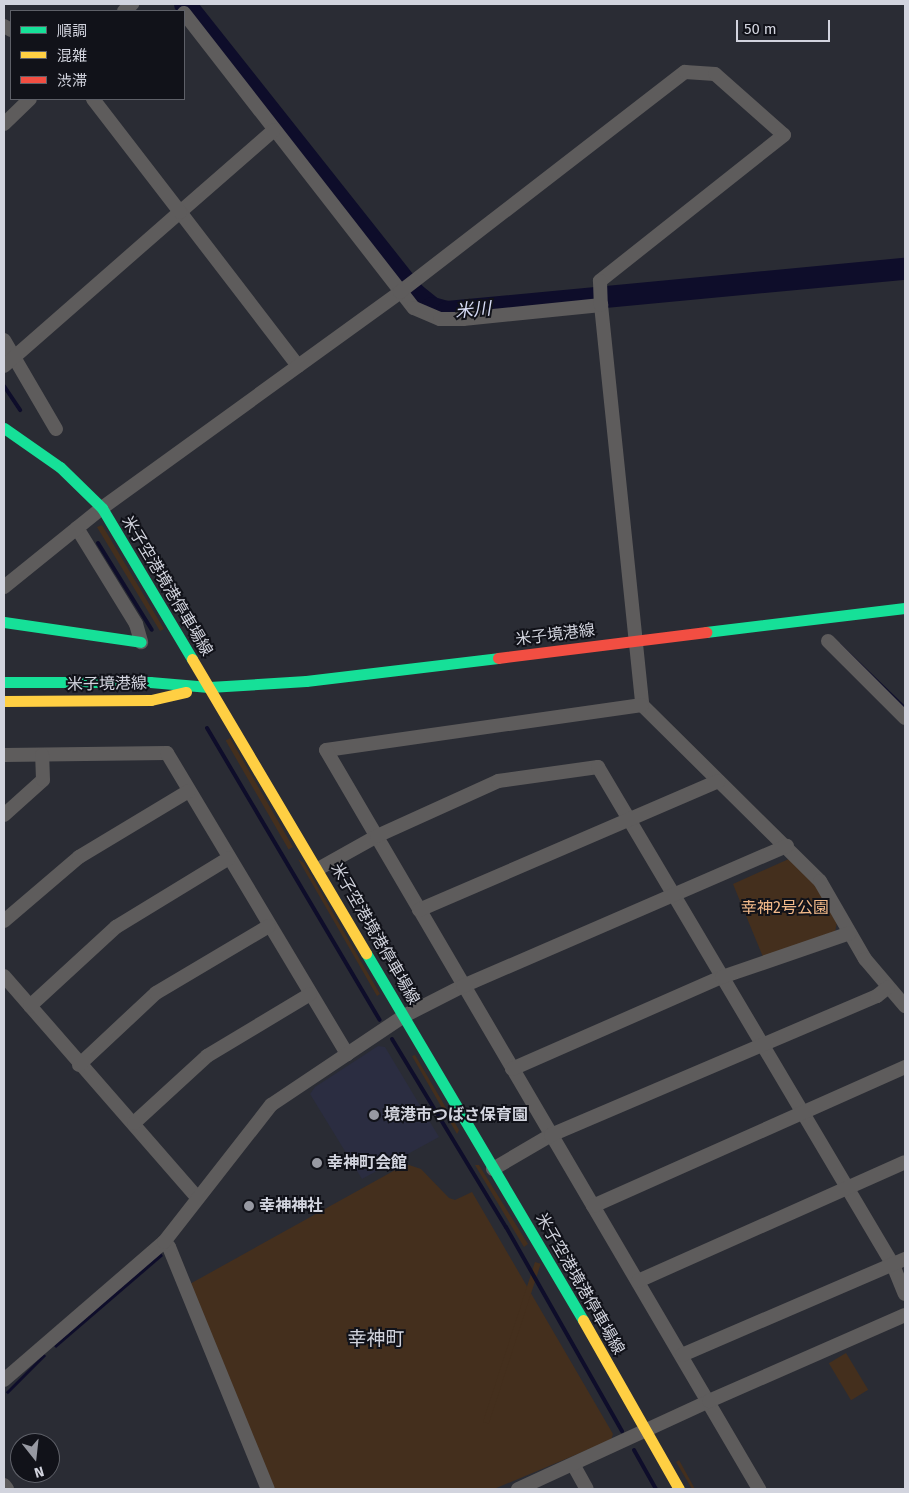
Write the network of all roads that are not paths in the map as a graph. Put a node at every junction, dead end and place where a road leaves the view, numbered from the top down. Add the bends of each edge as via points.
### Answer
1 (185, 15) edge
2 (29, 100) edge
3 (94, 100) edge
4 (4, 124) edge
5 (274, 130) junction
6 (180, 212) junction
7 (400, 292) junction
8 (601, 305) junction
9 (4, 340) edge
10 (9, 362) edge
11 (298, 366) junction
12 (4, 428) edge
13 (56, 429) dead end
14 (102, 508) junction
15 (77, 528) junction
16 (4, 587) edge
17 (905, 608) edge
18 (4, 622) edge
19 (634, 641) junction
20 (828, 641) dead end
21 (141, 642) joint
22 (4, 682) edge
23 (209, 687) junction
24 (4, 700) edge
25 (642, 705) junction
26 (905, 718) edge
27 (4, 755) edge
28 (42, 755) junction
29 (718, 781) junction
30 (189, 790) junction
31 (4, 815) edge
32 (627, 820) junction
33 (376, 836) junction
34 (788, 846) junction
35 (229, 858) junction
36 (318, 869) junction
37 (673, 895) junction
38 (419, 910) junction
39 (4, 921) edge
40 (270, 926) junction
41 (850, 933) junction
42 (4, 976) edge
43 (722, 977) junction
44 (463, 986) junction
45 (888, 987) junction
46 (310, 994) junction
47 (30, 1006) junction
48 (905, 1006) edge
49 (404, 1016) junction
50 (762, 1045) junction
51 (346, 1054) junction
52 (79, 1065) junction
53 (905, 1068) edge
54 (512, 1069) junction
55 (801, 1113) junction
56 (134, 1124) junction
57 (551, 1135) junction
58 (905, 1162) edge
59 (493, 1169) junction
60 (847, 1186) junction
61 (197, 1197) junction
62 (593, 1206) junction
63 (164, 1242) junction
64 (899, 1262) edge
65 (638, 1281) junction
66 (905, 1294) edge
67 (905, 1315) edge
68 (682, 1355) junction
69 (4, 1380) edge
70 (709, 1400) junction
71 (645, 1432) junction
72 (574, 1466) junction
73 (4, 1485) edge
74 (7, 1489) edge
75 (268, 1489) edge
76 (518, 1489) edge
77 (587, 1489) edge
78 (679, 1489) edge
79 (759, 1489) edge

1 - 5 street
2 - 4 street
3 - 6 street
5 - 6 street
5 - 7 street
6 - 10 street
6 - 11 street
7 - 8 street via 414,308 440,319
7 - 8 street via 685,72 715,74 784,135 600,280
7 - 11 street
8 - 19 street
9 - 10 street
10 - 13 street
11 - 14 street
12 - 14 main road, 米子空港境港停車場線 via 60,467
14 - 15 street
14 - 23 main road, 米子空港境港停車場線
15 - 16 street
15 - 21 street via 136,624
17 - 19 main road, 米子境港線
18 - 21 main road
19 - 23 main road, 米子境港線 via 306,681
19 - 25 street
20 - 26 street
22 - 23 main road, 米子境港線 via 150,682
23 - 24 main road, 米子境港線 via 151,700
23 - 36 main road, 米子空港境港停車場線
25 - 29 street
25 - 33 street via 326,750
27 - 28 street
28 - 30 street via 167,752
28 - 31 street via 42,780
29 - 32 street
29 - 34 street
30 - 35 street
30 - 39 street via 80,857
32 - 33 street via 598,767 580,768 498,780
32 - 37 street
32 - 38 street
33 - 36 street
33 - 38 street
34 - 37 street
34 - 41 street via 820,881
35 - 40 street
35 - 47 street via 116,927
36 - 49 main road, 米子空港境港停車場線
37 - 43 street
37 - 44 street
38 - 44 street
40 - 46 street
40 - 52 street via 156,993
41 - 43 street
41 - 45 street via 865,959
42 - 47 street
43 - 50 street
43 - 54 street
44 - 49 street
44 - 54 street
45 - 48 street
45 - 50 street via 877,996
46 - 51 street
46 - 56 street via 207,1056
47 - 52 street
49 - 51 street
49 - 59 main road, 米子空港境港停車場線
50 - 55 street
50 - 57 street
51 - 61 street via 271,1105
52 - 56 street
53 - 55 street
54 - 57 street
55 - 60 street
55 - 62 street
56 - 61 street
57 - 59 street
57 - 62 street
58 - 60 street
59 - 71 main road, 米子空港境港停車場線
60 - 64 street
60 - 65 street
61 - 63 street
62 - 65 street
63 - 69 street
63 - 75 street via 169,1247
64 - 66 street
64 - 68 street
65 - 68 street
67 - 70 street
68 - 70 street
70 - 71 street
70 - 79 street
71 - 72 street
71 - 78 main road, 米子空港境港停車場線
72 - 76 street
72 - 77 street
73 - 74 street

